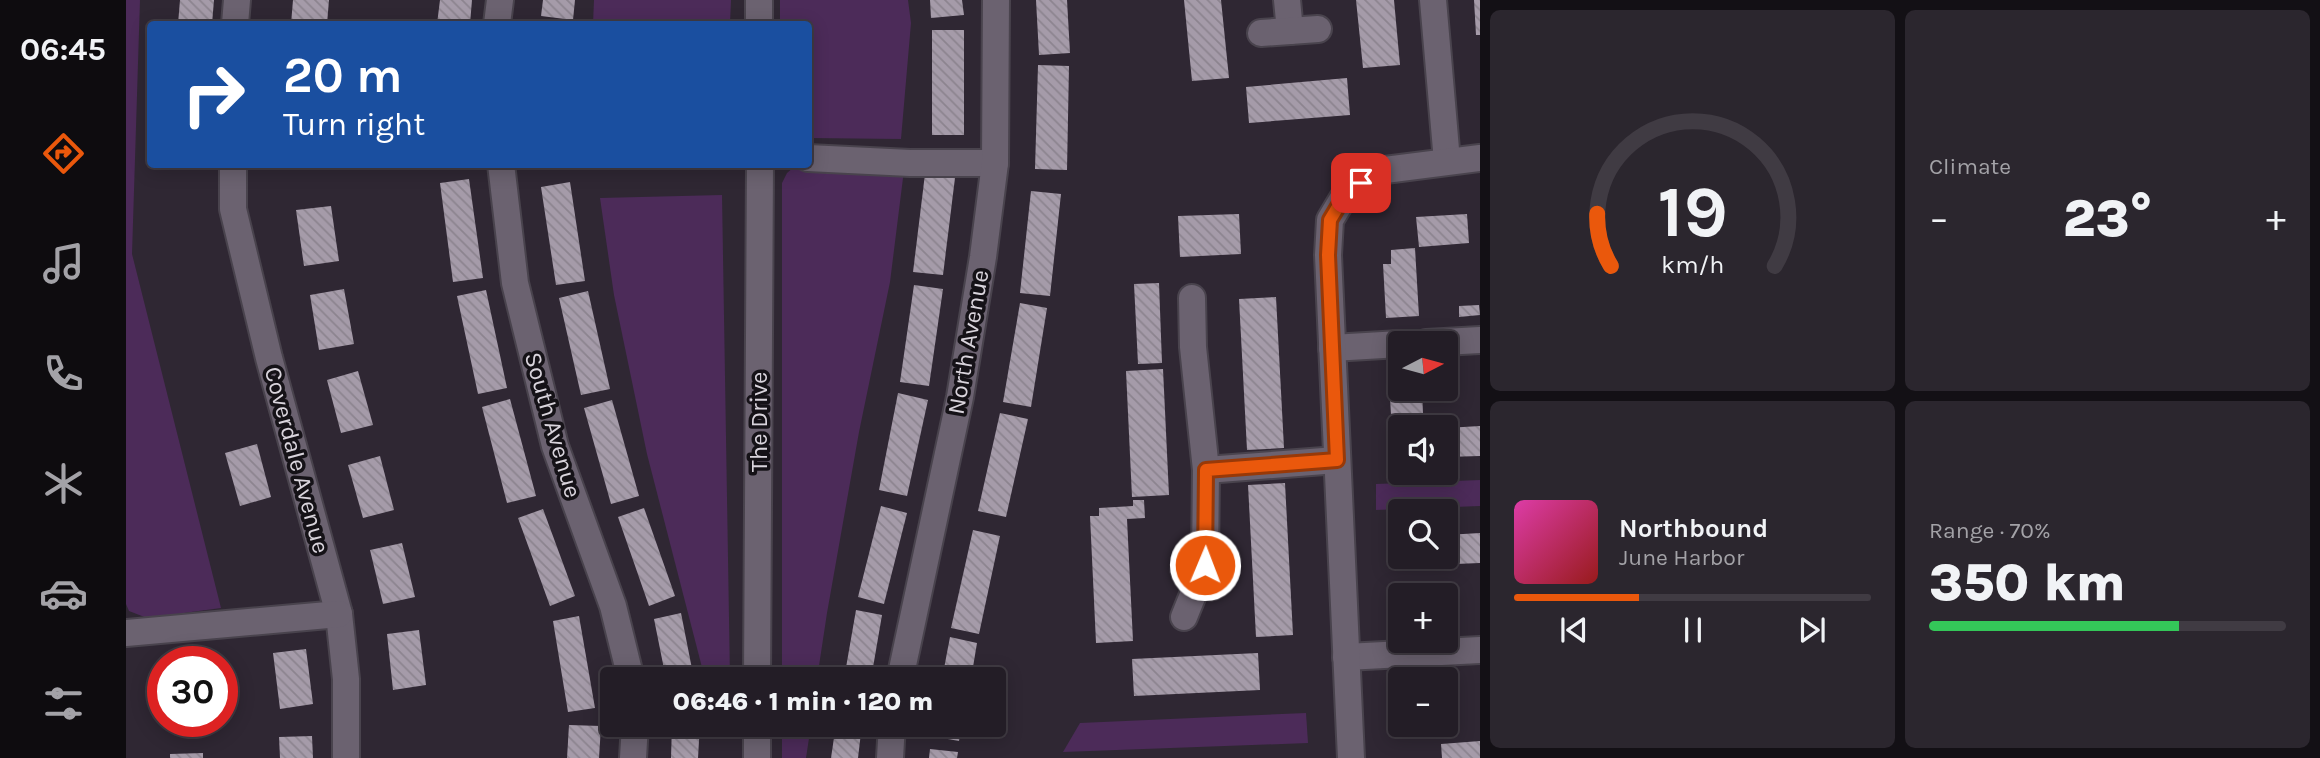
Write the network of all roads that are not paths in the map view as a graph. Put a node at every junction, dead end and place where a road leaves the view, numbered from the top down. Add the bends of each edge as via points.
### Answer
1 (237, 0) edge
2 (500, 0) edge
3 (759, 0) edge
4 (996, 0) edge
5 (1287, 0) edge
6 (1433, 0) edge
7 (235, 21) edge
8 (497, 21) edge
9 (759, 21) edge
10 (1318, 29) dead end
11 (1290, 31) junction
12 (1261, 33) dead end
13 (812, 158) edge
14 (1480, 158) edge
15 (1447, 161) junction
16 (995, 163) junction
17 (233, 168) edge
18 (501, 168) edge
19 (760, 168) edge
20 (1192, 298) dead end
21 (1480, 340) edge
22 (1458, 341) edge
23 (1388, 345) edge
24 (1332, 348) junction
25 (1337, 460) junction
26 (1206, 470) junction
27 (339, 614) junction
28 (1184, 617) dead end
29 (126, 633) edge
30 (1480, 650) edge
31 (1346, 657) junction
32 (628, 667) edge
33 (758, 667) edge
34 (903, 667) edge
35 (634, 737) edge
36 (757, 737) edge
37 (891, 737) edge
38 (346, 758) edge
39 (633, 758) edge
40 (757, 758) edge
41 (890, 758) edge
42 (1350, 758) edge

1 - 7 street
2 - 8 street
3 - 9 street
4 - 16 street, North Avenue
5 - 11 street
6 - 15 street
10 - 11 street
11 - 12 street
13 - 16 street
14 - 15 street
15 - 24 street via 1377,170 1345,195 1330,220
16 - 34 street, North Avenue via 960,397
17 - 27 street, Coverdale Avenue via 233,209
18 - 32 street, South Avenue via 515,283 555,446 613,606
19 - 33 street, The Drive
20 - 26 street
21 - 22 street
23 - 24 street
24 - 25 street
25 - 26 street
25 - 31 street
26 - 28 street via 1205,565
27 - 29 street
27 - 38 street, Coverdale Avenue via 346,679
30 - 31 street
31 - 42 street
35 - 39 street
36 - 40 street
37 - 41 street

